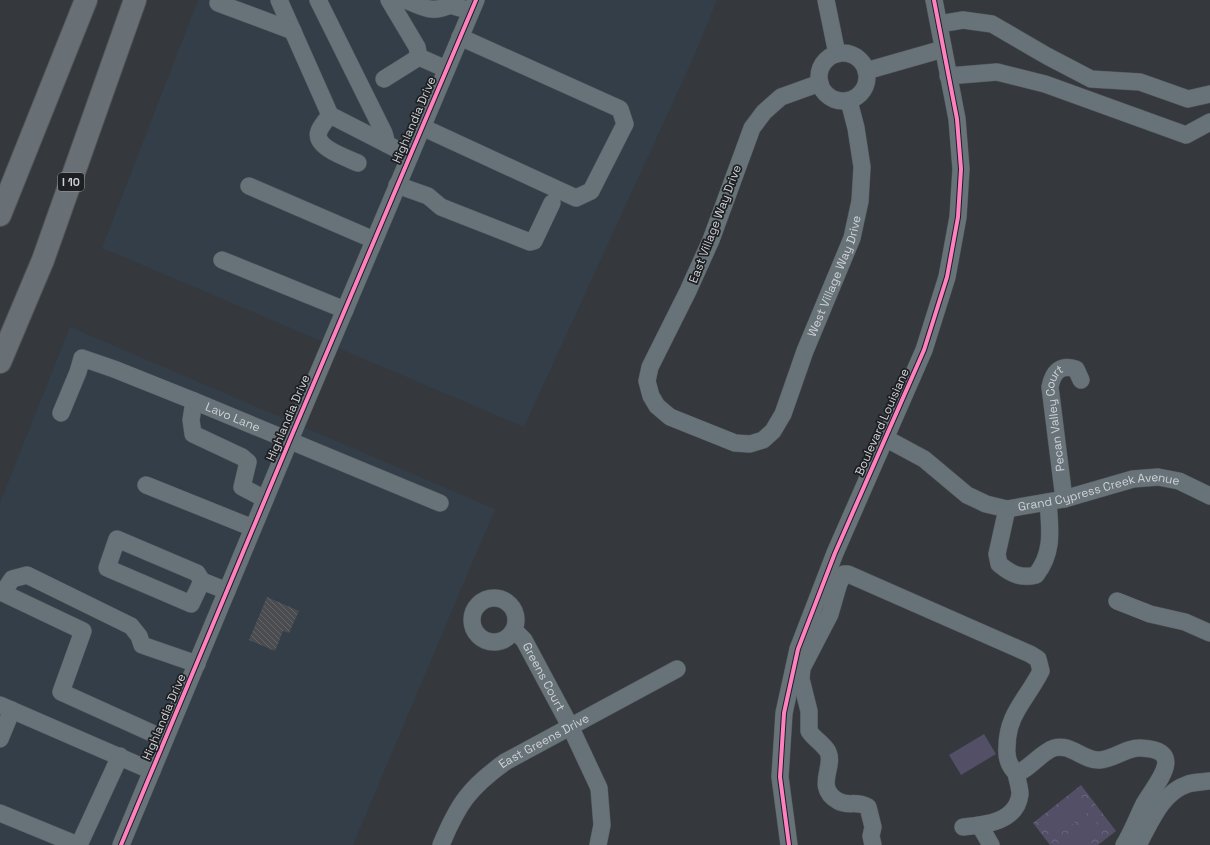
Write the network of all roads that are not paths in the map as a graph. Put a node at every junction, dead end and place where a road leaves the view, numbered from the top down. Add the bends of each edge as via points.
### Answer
1 (86, 0) edge
2 (135, 0) edge
3 (279, 0) edge
4 (318, 0) edge
5 (389, 0) edge
6 (405, 0) edge
7 (826, 0) edge
8 (934, 0) edge
9 (218, 3) dead end
10 (473, 6) edge
11 (939, 24) junction
12 (293, 31) junction
13 (460, 37) junction
14 (943, 49) junction
15 (836, 54) junction
16 (419, 57) junction
17 (1055, 61) junction
18 (446, 69) junction
19 (866, 71) junction
20 (948, 76) junction
21 (384, 79) dead end
22 (820, 84) junction
23 (1045, 84) junction
24 (1210, 94) edge
25 (849, 101) junction
26 (330, 115) junction
27 (1210, 122) edge
28 (422, 127) junction
29 (387, 144) junction
30 (410, 156) junction
31 (358, 163) dead end
32 (398, 185) junction
33 (249, 186) dead end
34 (552, 203) dead end
35 (0, 215) edge
36 (374, 240) junction
37 (222, 260) dead end
38 (345, 310) junction
39 (0, 362) edge
40 (1081, 380) dead end
41 (194, 401) junction
42 (61, 413) dead end
43 (885, 438) junction
44 (763, 440) joint
45 (289, 442) junction
46 (146, 486) dead end
47 (1210, 496) edge
48 (265, 498) junction
49 (1056, 500) junction
50 (440, 503) dead end
51 (1007, 509) junction
52 (253, 528) junction
53 (202, 581) junction
54 (227, 591) junction
55 (1117, 601) dead end
56 (514, 630) dead end
57 (1210, 634) edge
58 (197, 664) junction
59 (677, 669) dead end
60 (6, 707) edge
61 (570, 726) junction
62 (0, 739) edge
63 (165, 739) junction
64 (120, 756) junction
65 (152, 770) junction
66 (1016, 772) junction
67 (1210, 781) edge
68 (0, 813) edge
69 (980, 826) junction
70 (963, 827) dead end
71 (78, 845) edge
72 (122, 845) edge
73 (441, 845) edge
74 (598, 845) edge
75 (789, 845) edge
76 (873, 845) edge
77 (991, 845) edge
78 (1124, 845) edge
79 (1138, 845) edge

1 - 35 highway
2 - 39 highway, I 10 via 43,260
3 - 12 street
4 - 29 street via 384,133
5 - 16 street via 417,47
6 - 10 street via 428,10 439,10 450,5
7 - 15 street
8 - 11 street, Boulevard Louisiane
9 - 12 street
10 - 13 street, Highlandia Drive
11 - 14 street, Boulevard Louisiane
11 - 17 street via 963,20 992,24
12 - 26 street
13 - 18 street, Highlandia Drive
13 - 28 street via 620,109 625,124 591,190 576,198
14 - 19 street
14 - 20 street, Boulevard Louisiane
15 - 19 street via 844,53 856,57
15 - 22 street via 823,65
16 - 18 street
16 - 21 street
17 - 23 street
17 - 24 street via 1091,79 1140,82 1188,99
18 - 28 street, Highlandia Drive
19 - 25 street via 865,88 860,95
20 - 23 street via 997,72
20 - 43 street, Boulevard Louisiane via 957,119 961,169 956,224 947,277 924,350
22 - 25 street via 832,98
22 - 44 street, East Village Way Drive via 781,97 764,112 752,128 711,240 650,367 647,381 657,406 670,417 735,443 750,444
23 - 27 street via 1186,135
25 - 44 street, West Village Way Drive via 862,167 860,201 852,238 805,351 783,414 773,431
26 - 29 street
26 - 31 street via 319,131 319,139 326,148
28 - 30 street, Highlandia Drive
29 - 30 street
30 - 32 street, Highlandia Drive
32 - 34 street via 428,196 441,207 530,242 534,241
32 - 36 street, Highlandia Drive
33 - 36 street
36 - 38 street, Highlandia Drive
37 - 38 street
38 - 45 street, Highlandia Drive
40 - 49 street, Pecan Valley Court via 1076,369 1068,366 1059,369 1052,376 1050,387
41 - 42 street, Lavo Lane via 82,358
41 - 45 street, Lavo Lane
41 - 48 street via 191,420 193,434 248,462 242,487
43 - 51 street, Grand Cypress Creek Avenue via 924,459 967,495 986,504
43 - 75 street, Boulevard Louisiane via 835,553 798,649 784,713 780,777
45 - 48 street, Highlandia Drive
45 - 50 street, Lavo Lane
46 - 52 street
47 - 49 street, Grand Cypress Creek Avenue via 1178,481 1158,477 1133,479
48 - 52 street, Highlandia Drive
49 - 51 street, Grand Cypress Creek Avenue
49 - 51 street via 1045,564 1036,575 1026,578 1010,573 999,564 997,554
52 - 54 street, Highlandia Drive
53 - 53 street via 197,572 118,540 106,568 191,604
53 - 54 street
54 - 58 street, Highlandia Drive
55 - 57 street via 1150,614 1185,622
56 - 61 street, Greens Court via 524,640
58 - 63 street, Highlandia Drive
58 - 63 street via 142,645 131,626 27,575 12,579 3,593 83,631 61,692
59 - 61 street, East Greens Drive
60 - 62 street
60 - 64 street
61 - 73 street, East Greens Drive via 505,762 481,779 463,800
61 - 74 street, Greens Court via 599,788 602,825
63 - 65 street, Highlandia Drive
64 - 65 street
64 - 71 street
65 - 72 street, Highlandia Drive
66 - 69 street via 1020,793 1014,808 1002,820
66 - 76 street via 1007,757 1009,728 1014,714 1041,672 1038,659 844,574 830,614 806,660 801,679 809,711 809,731 828,752 825,777 828,792 838,801 849,804 860,802 868,807 873,826
66 - 78 street via 1022,771 1055,748 1069,748 1083,757 1095,760 1139,748 1159,751 1164,756 1165,770
67 - 79 street via 1189,783 1173,791 1160,805
68 - 71 street
69 - 70 street
69 - 77 street

